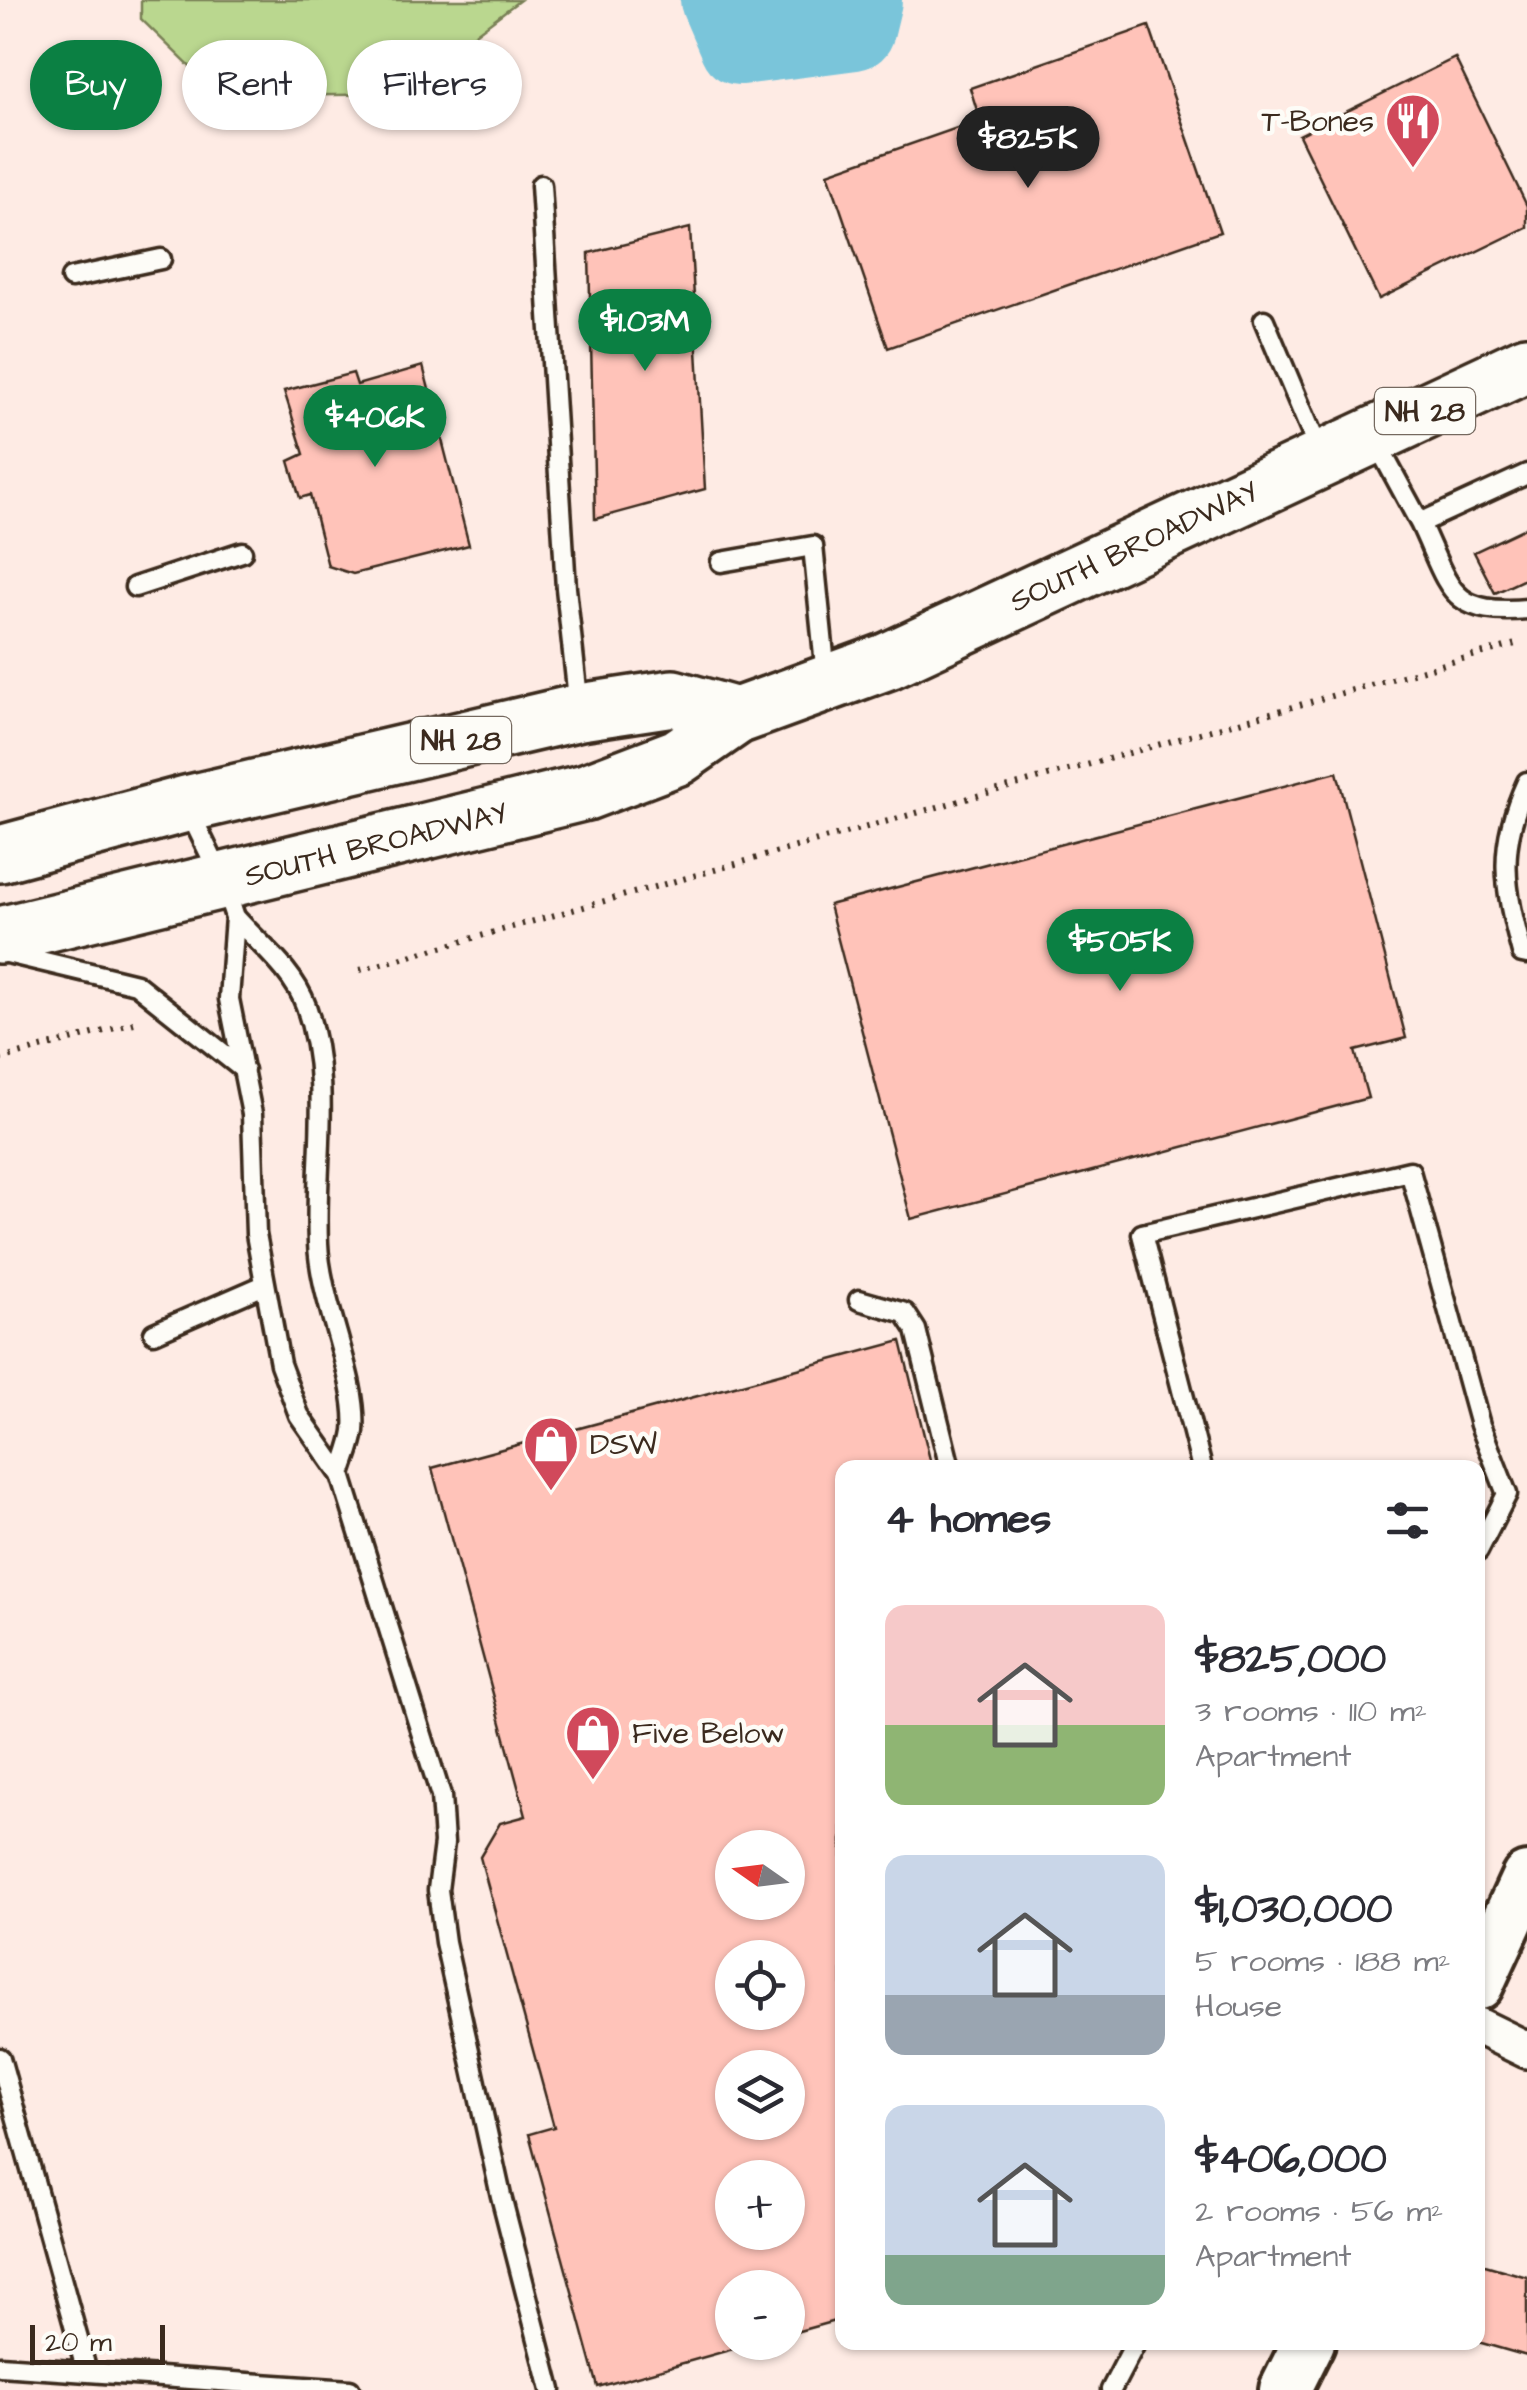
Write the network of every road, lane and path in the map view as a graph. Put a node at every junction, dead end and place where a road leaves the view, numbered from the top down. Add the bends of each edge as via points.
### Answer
1 (541, 185) dead end
2 (161, 259) dead end
3 (71, 278) dead end
4 (1264, 320) dead end
5 (1527, 364) edge
6 (1372, 436) junction
7 (1322, 458) junction
8 (1527, 474) edge
9 (1420, 524) junction
10 (242, 552) dead end
11 (721, 562) dead end
12 (136, 586) dead end
13 (1527, 609) edge
14 (1527, 641) edge
15 (828, 686) junction
16 (580, 712) junction
17 (737, 716) junction
18 (1527, 782) edge
19 (186, 804) junction
20 (0, 854) edge
21 (229, 899) junction
22 (0, 934) edge
23 (0, 951) edge
24 (1525, 959) edge
25 (360, 970) dead end
26 (173, 1013) junction
27 (0, 1060) edge
28 (244, 1070) junction
29 (262, 1286) junction
30 (859, 1300) dead end
31 (154, 1332) dead end
32 (948, 1460) edge
33 (1200, 1460) edge
34 (341, 1476) junction
35 (1507, 1494) junction
36 (1527, 1495) edge
37 (1485, 1537) edge
38 (1527, 1878) edge
39 (1485, 1969) edge
40 (1485, 2029) edge
41 (1527, 2050) edge
42 (0, 2058) edge
43 (1132, 2350) edge
44 (1305, 2350) edge
45 (0, 2366) edge
46 (87, 2372) junction
47 (350, 2390) edge
48 (551, 2390) edge
49 (1111, 2390) edge
50 (1286, 2390) edge

1 - 16 lane
2 - 3 lane
4 - 7 lane
5 - 6 main road, SOUTH BROADWAY / NH 28
6 - 7 main road, SOUTH BROADWAY / NH 28
6 - 9 lane
7 - 15 main road, SOUTH BROADWAY / NH 28
8 - 9 lane
9 - 13 lane via 1451,590 1464,603 1493,611
10 - 12 lane
11 - 15 lane via 814,546
14 - 25 path
15 - 17 main road, SOUTH BROADWAY / NH 28
16 - 17 main road, NH 28 via 673,698
16 - 19 main road, NH 28
17 - 21 main road, SOUTH BROADWAY / NH 28 via 678,757 586,792
18 - 24 lane via 1503,857
19 - 20 main road, NH 28
19 - 21 lane
21 - 22 main road, SOUTH BROADWAY / NH 28
21 - 28 lane via 229,999
21 - 34 lane via 296,984 307,1008 322,1091 321,1286 352,1403 354,1432
23 - 26 lane via 136,984
26 - 27 path
26 - 28 lane
28 - 29 lane via 256,1152
29 - 31 lane
29 - 34 lane via 299,1415
30 - 32 lane via 904,1314 916,1330
33 - 35 lane via 1142,1234 1410,1172 1480,1425
34 - 48 lane via 442,1796 438,1890 445,1942
35 - 36 lane
35 - 37 lane
38 - 39 street
40 - 41 street
42 - 46 lane
43 - 49 lane
44 - 50 street
45 - 46 lane
46 - 47 lane

